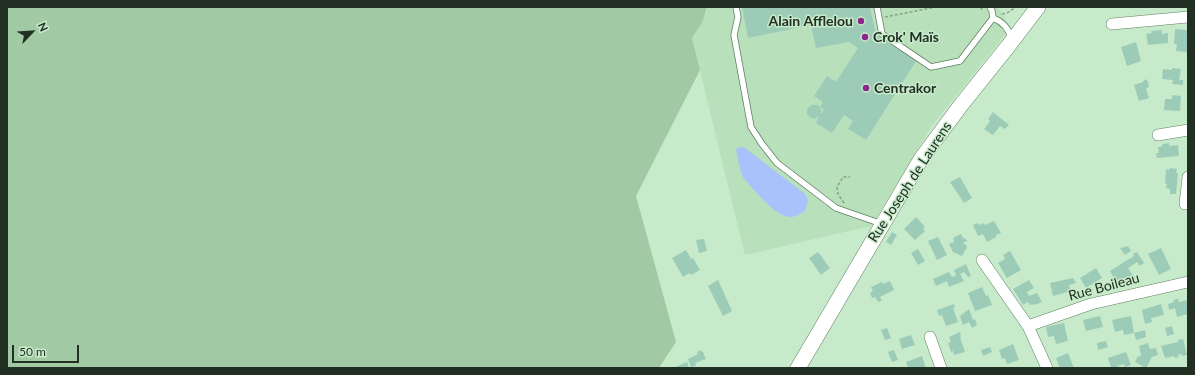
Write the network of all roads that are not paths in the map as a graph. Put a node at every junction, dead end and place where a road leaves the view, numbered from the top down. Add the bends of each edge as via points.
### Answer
1 (736, 7) edge
2 (877, 7) edge
3 (990, 7) edge
4 (1038, 7) edge
5 (993, 16) junction
6 (1188, 17) edge
7 (1112, 24) dead end
8 (1010, 45) junction
9 (1188, 130) edge
10 (1158, 135) dead end
11 (1188, 177) edge
12 (1185, 204) dead end
13 (882, 224) junction
14 (982, 260) dead end
15 (1188, 282) edge
16 (1028, 326) junction
17 (930, 337) dead end
18 (798, 368) edge
19 (941, 368) edge
20 (1047, 368) edge

1 - 13 lane via 738,18 734,35 751,127 762,144 777,163 836,208
2 - 5 lane via 882,34 931,67 960,61
3 - 5 lane
4 - 8 main road, Rue Joseph de Laurens
5 - 8 lane via 1002,22 1009,32
6 - 7 street
8 - 13 main road, Rue Joseph de Laurens via 935,139
9 - 10 street
11 - 12 street
13 - 18 main road, Rue Joseph de Laurens
14 - 16 street
15 - 16 street, Rue Boileau via 1091,304
16 - 20 street
17 - 19 street

